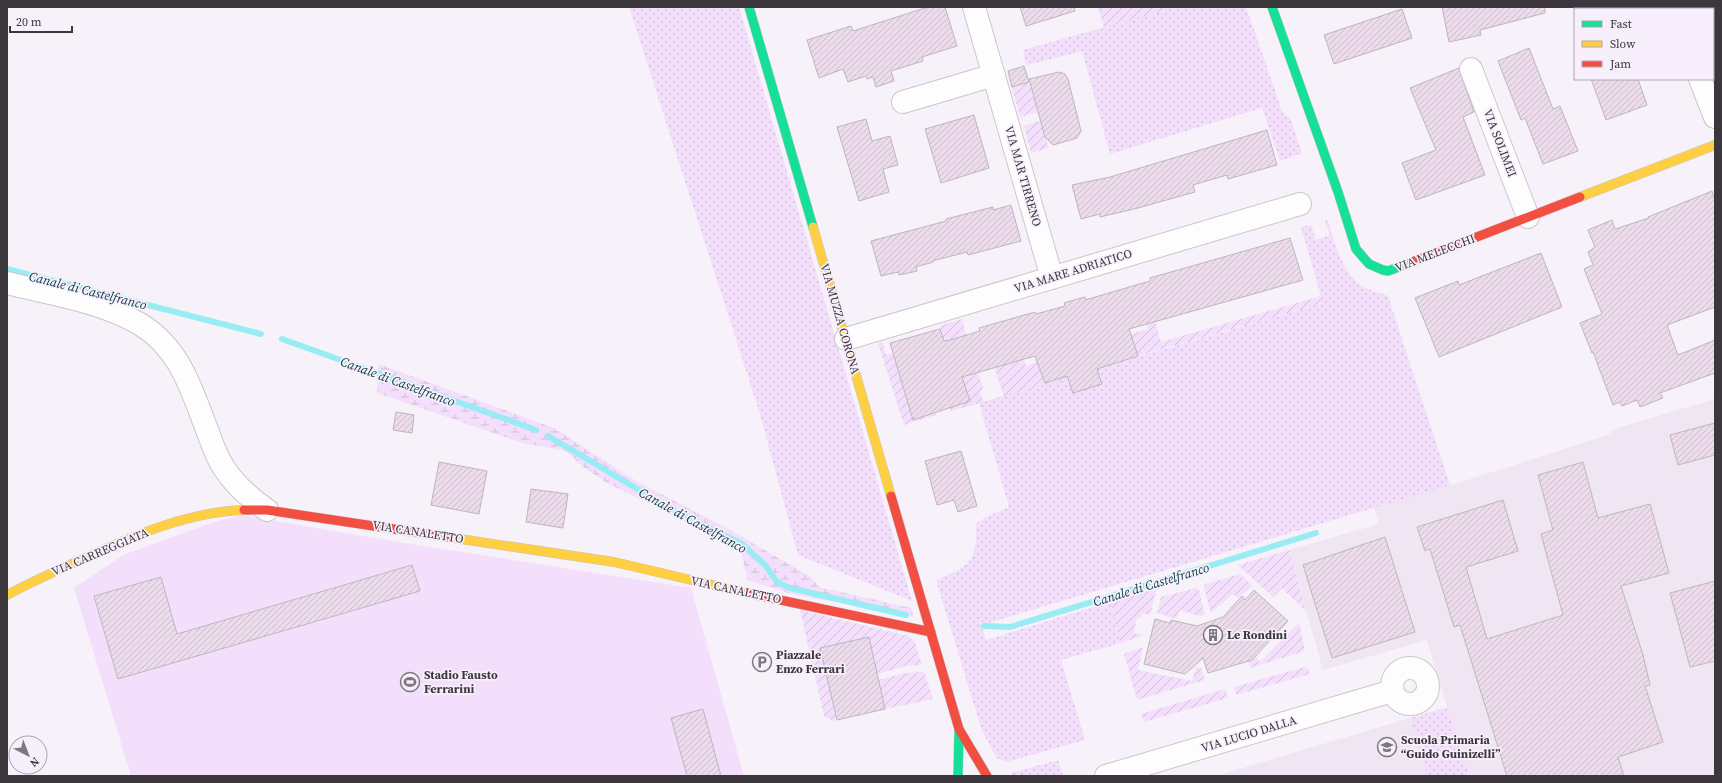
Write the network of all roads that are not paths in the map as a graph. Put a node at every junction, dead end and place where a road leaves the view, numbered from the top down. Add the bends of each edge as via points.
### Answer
1 (749, 7) edge
2 (974, 7) edge
3 (1272, 7) edge
4 (1471, 69) dead end
5 (994, 75) junction
6 (1700, 80) edge
7 (903, 102) dead end
8 (1715, 117) edge
9 (1715, 145) edge
10 (1300, 204) dead end
11 (1528, 217) junction
12 (1052, 278) junction
13 (7, 283) edge
14 (846, 339) junction
15 (267, 510) junction
16 (7, 595) edge
17 (931, 632) junction
18 (1392, 691) dead end
19 (959, 729) junction
20 (958, 776) edge
21 (987, 776) edge
22 (1106, 776) edge

1 - 14 street, VIA MUZZA CORONA
2 - 5 street, VIA MAR TIRRENO
3 - 11 street, VIA MELECCHI via 1326,155 1356,249 1369,265 1378,270 1388,271
4 - 11 street, VIA SOLIMEI
5 - 7 street
5 - 12 street, VIA MAR TIRRENO
6 - 8 street
9 - 11 street, VIA MELECCHI
10 - 12 street, VIA MARE ADRIATICO
12 - 14 street, VIA MARE ADRIATICO
13 - 15 street, VIA CANALETTO via 99,306 121,314 156,336 181,365 224,468 251,499
14 - 17 street, VIA MUZZA CORONA
15 - 16 street, VIA CARREGGIATA via 243,508 219,511 138,533
15 - 17 street, VIA CANALETTO via 614,562
17 - 19 street, VIA MUZZA CORONA
18 - 22 street, VIA LUCIO DALLA
19 - 20 street
19 - 21 street

